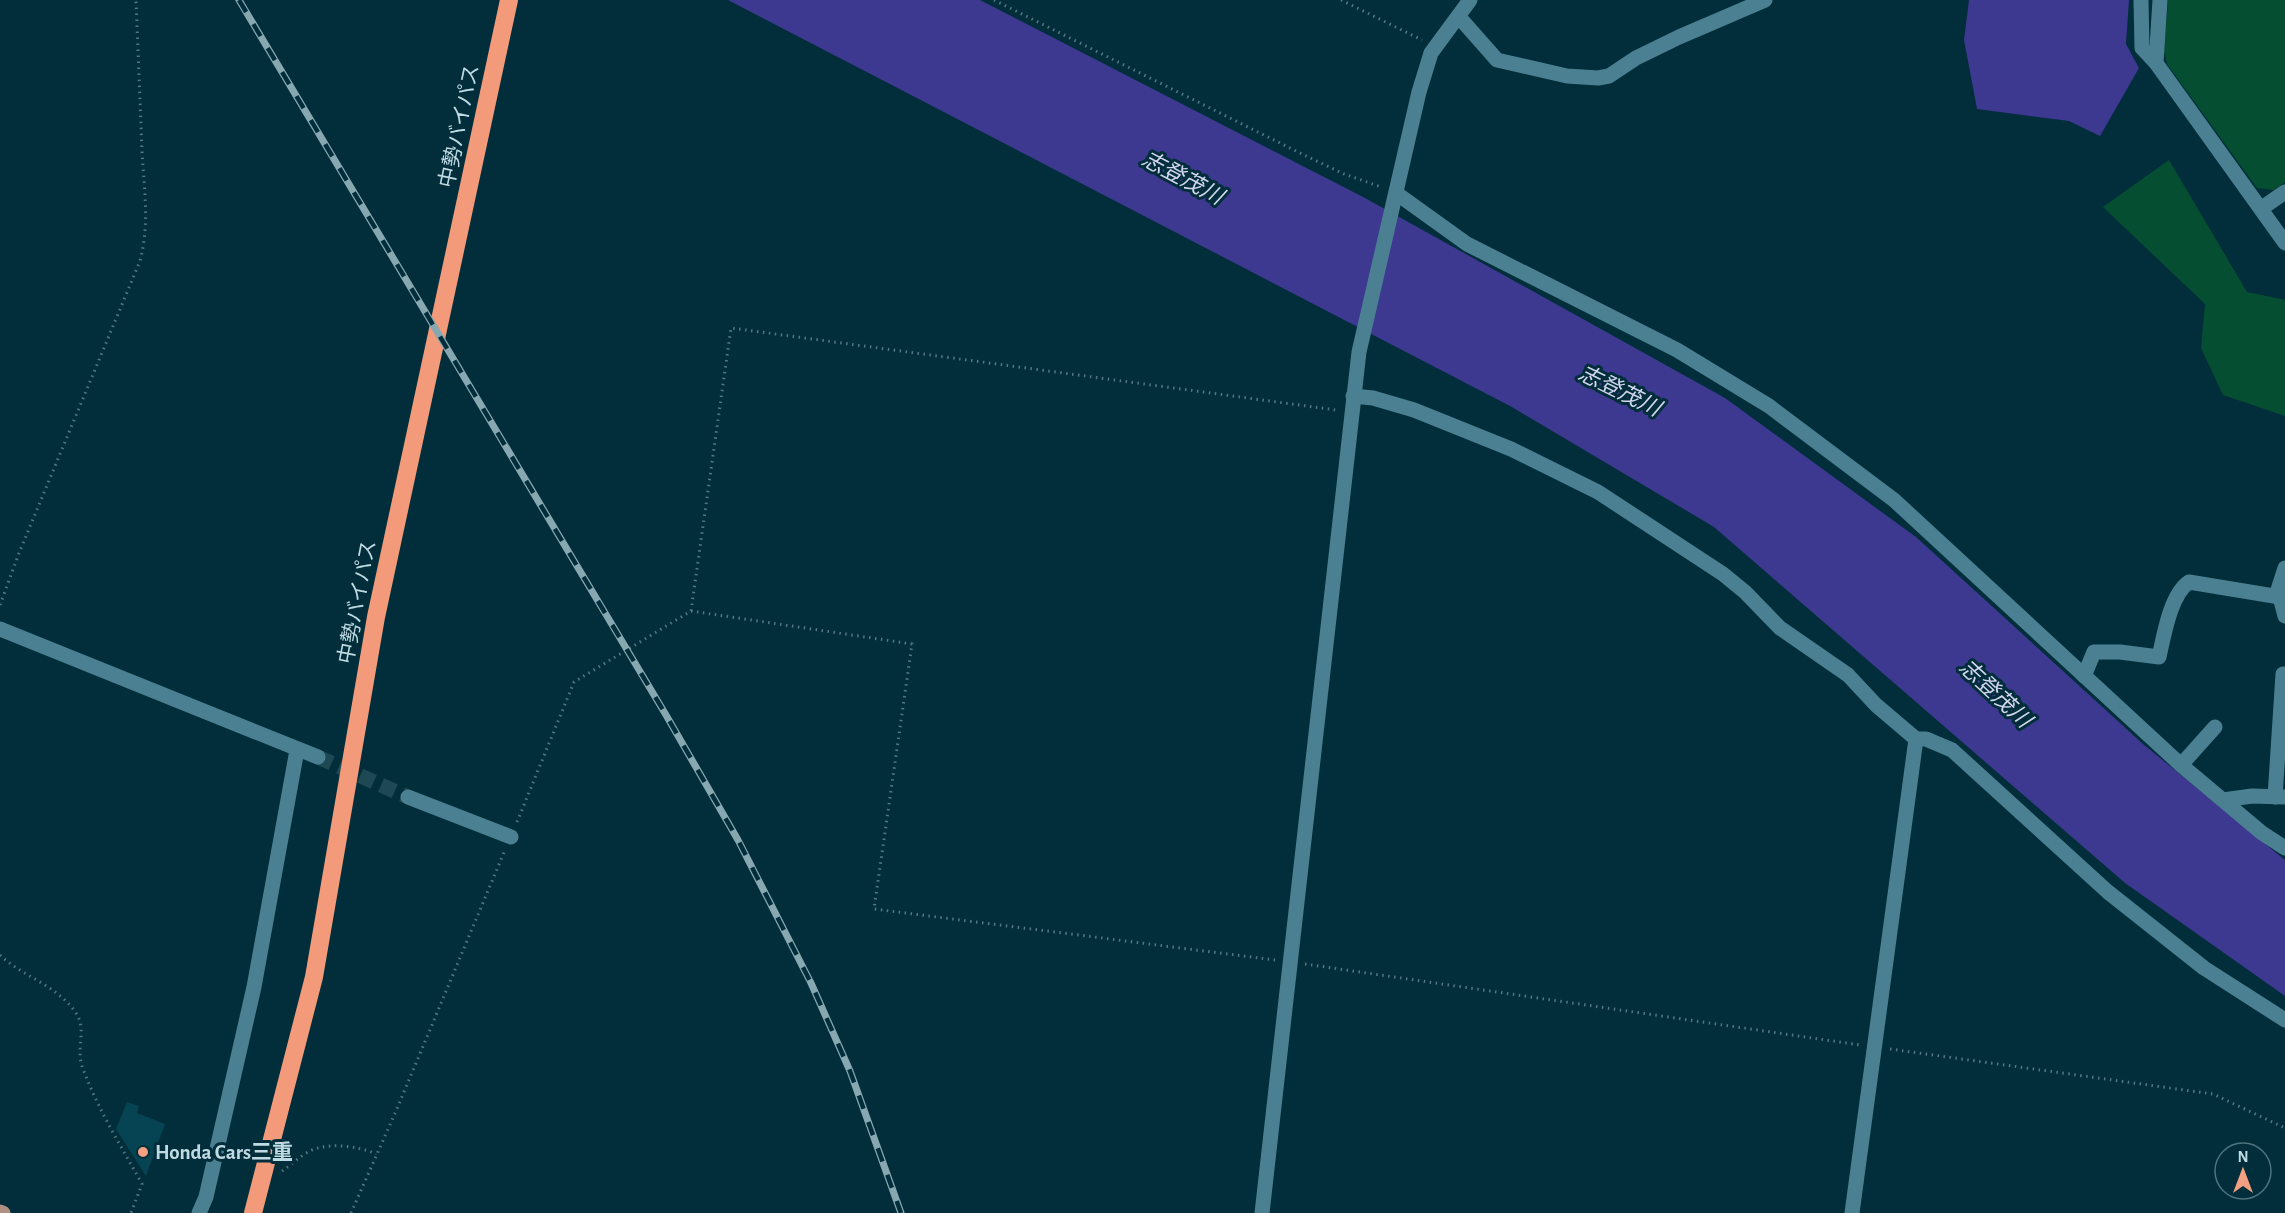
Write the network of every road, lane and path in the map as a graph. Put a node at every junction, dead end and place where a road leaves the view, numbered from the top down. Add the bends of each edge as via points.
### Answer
1 (136, 0) edge
2 (509, 0) edge
3 (994, 0) edge
4 (1341, 0) edge
5 (1470, 0) edge
6 (1765, 0) edge
7 (2141, 0) edge
8 (2160, 0) edge
9 (1459, 17) junction
10 (1437, 48) junction
11 (2156, 63) junction
12 (2285, 192) edge
13 (1396, 198) junction
14 (2262, 208) junction
15 (2285, 243) edge
16 (1353, 396) junction
17 (1351, 412) junction
18 (2285, 568) edge
19 (2276, 596) junction
20 (0, 605) edge
21 (691, 611) junction
22 (2285, 616) edge
23 (0, 629) edge
24 (2284, 674) edge
25 (2084, 676) junction
26 (2215, 727) dead end
27 (1916, 739) junction
28 (297, 750) junction
29 (318, 757) tunnel mouth
30 (2181, 765) junction
31 (408, 796) tunnel mouth
32 (2280, 797) edge
33 (2223, 800) junction
34 (511, 837) junction
35 (2285, 848) edge
36 (0, 955) edge
37 (1290, 962) junction
38 (2285, 1020) edge
39 (1876, 1047) junction
40 (2285, 1128) edge
41 (376, 1154) junction
42 (278, 1174) dead end
43 (131, 1213) edge
44 (199, 1213) edge
45 (253, 1213) edge
46 (351, 1213) edge
47 (1262, 1213) edge
48 (1852, 1213) edge

1 - 20 path via 146,239
2 - 45 highway, 中勢バイパス via 384,578 314,977
3 - 13 path
4 - 10 path
5 - 9 street
6 - 9 street via 1598,78 1567,76 1497,60
7 - 11 street via 2142,48
8 - 11 street
9 - 10 street
10 - 13 street via 1431,53 1419,92
11 - 14 street
12 - 14 street
13 - 16 street via 1359,352
13 - 25 street via 1467,244 1668,345 1769,406 1894,500
14 - 15 street
16 - 17 street
16 - 27 street via 1414,410 1511,449 1598,492 1723,574 1780,628 1848,675
17 - 21 path via 731,328
17 - 37 street
18 - 19 street
19 - 22 street via 2280,597
19 - 25 street via 2189,582 2182,587 2167,622 2159,657 2094,652
21 - 34 path via 574,682
21 - 37 path via 912,644 874,909
23 - 28 street
24 - 32 street
25 - 30 street
26 - 30 street
27 - 38 street via 1952,750 2108,892 2204,968
27 - 39 street
28 - 29 street
28 - 44 street via 254,987 206,1197
30 - 33 street
31 - 34 street
32 - 33 street
33 - 35 street
34 - 41 path
36 - 43 path via 57,993 81,1022 82,1064 100,1109 142,1184
37 - 39 path
37 - 47 street
39 - 40 path via 2213,1094
39 - 48 street
41 - 42 path via 365,1149 323,1147 308,1152
41 - 46 path

